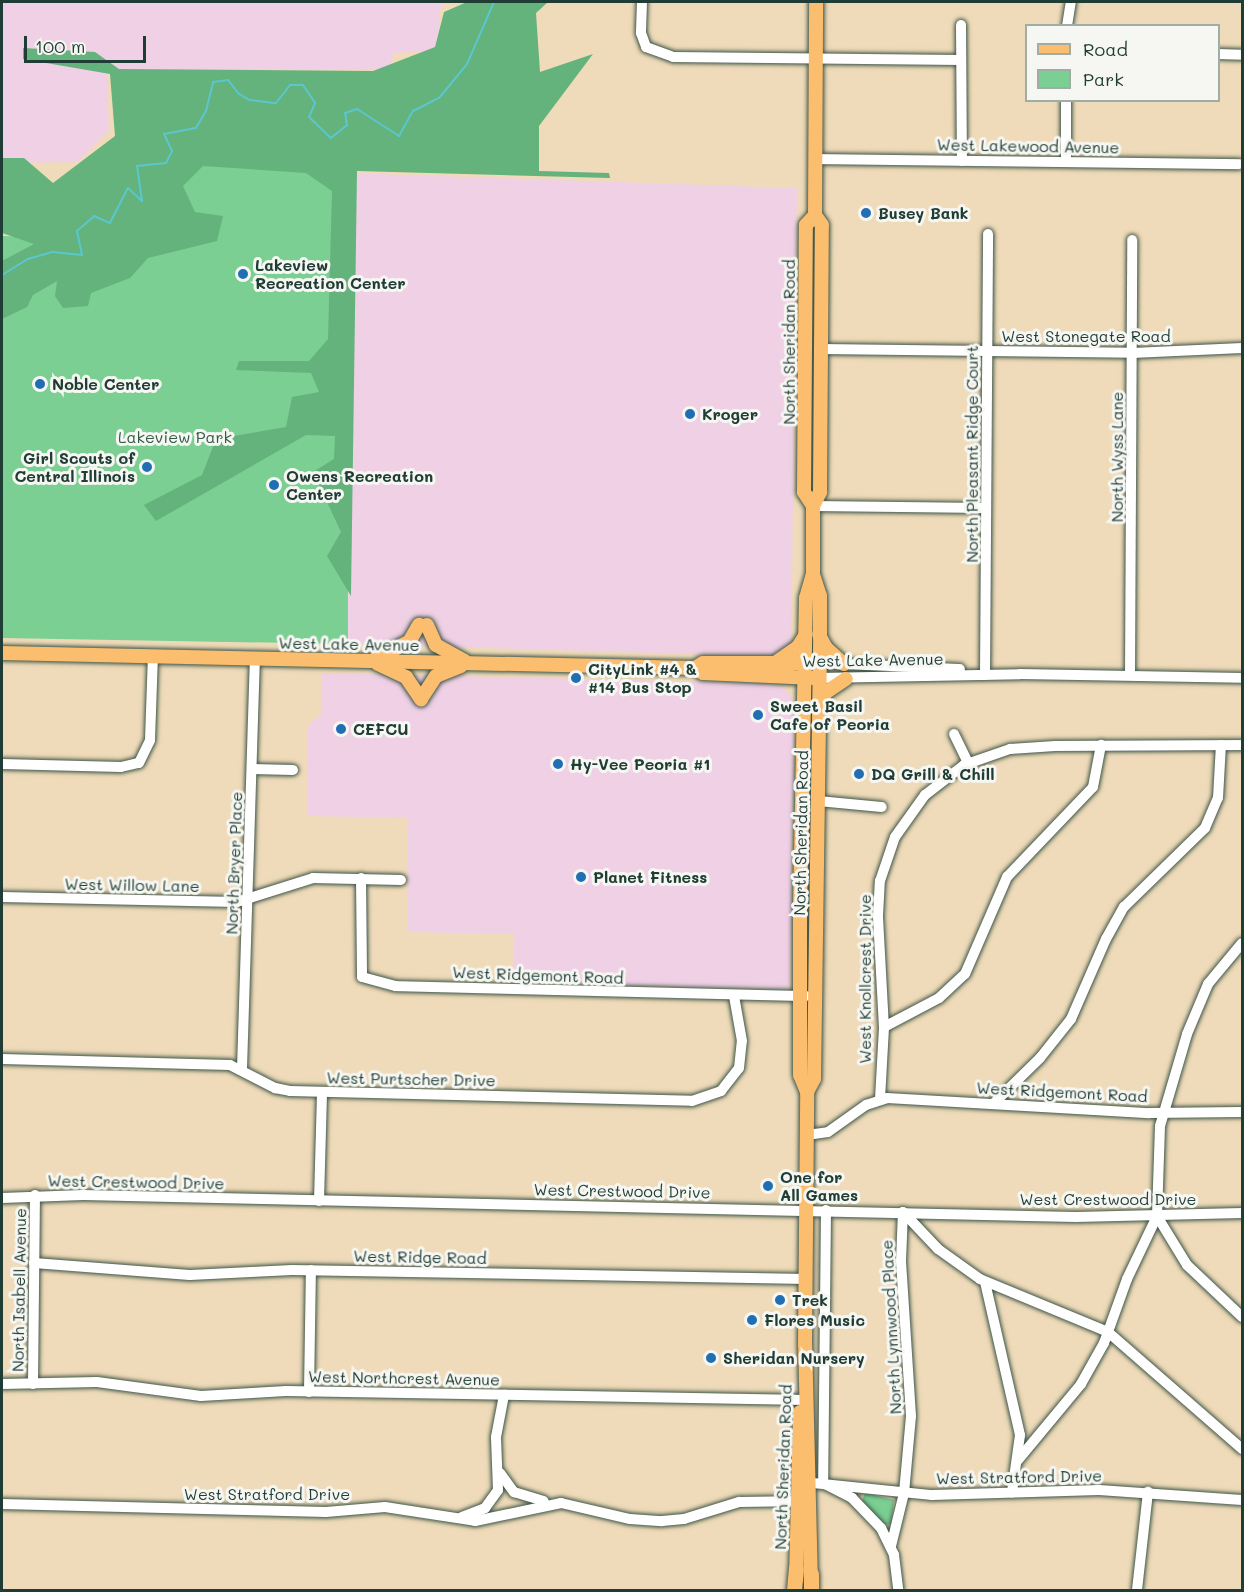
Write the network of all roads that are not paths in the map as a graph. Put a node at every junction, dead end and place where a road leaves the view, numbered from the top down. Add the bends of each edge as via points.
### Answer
1 (642, 2) edge
2 (816, 2) edge
3 (1071, 2) edge
4 (1067, 24) edge
5 (961, 25) dead end
6 (1220, 54) edge
7 (1242, 55) edge
8 (816, 60) junction
9 (961, 60) junction
10 (1066, 102) edge
11 (816, 159) junction
12 (962, 161) junction
13 (1066, 162) junction
14 (1239, 164) dead end
15 (815, 215) junction
16 (988, 234) dead end
17 (1132, 240) dead end
18 (821, 315) junction
19 (806, 347) junction
20 (1242, 348) edge
21 (821, 349) junction
22 (987, 351) junction
23 (1132, 353) junction
24 (821, 386) junction
25 (813, 506) junction
26 (986, 508) junction
27 (813, 574) junction
28 (806, 634) junction
29 (820, 636) junction
30 (2, 653) edge
31 (153, 656) junction
32 (255, 658) junction
33 (371, 661) junction
34 (469, 663) junction
35 (775, 663) junction
36 (812, 663) junction
37 (844, 664) junction
38 (695, 668) junction
39 (985, 672) junction
40 (1130, 675) junction
41 (780, 678) junction
42 (812, 678) junction
43 (1242, 678) edge
44 (846, 679) junction
45 (805, 706) junction
46 (819, 707) junction
47 (954, 734) dead end
48 (1101, 746) junction
49 (1221, 746) junction
50 (1242, 746) edge
51 (968, 763) junction
52 (2, 764) edge
53 (803, 765) junction
54 (252, 769) junction
55 (293, 770) dead end
56 (818, 801) junction
57 (882, 807) dead end
58 (818, 851) junction
59 (360, 878) junction
60 (401, 880) dead end
61 (2, 897) edge
62 (249, 901) junction
63 (800, 908) junction
64 (1242, 943) edge
65 (816, 961) junction
66 (734, 996) junction
67 (800, 996) junction
68 (815, 996) junction
69 (884, 1027) junction
70 (2, 1059) edge
71 (242, 1069) junction
72 (322, 1092) junction
73 (807, 1092) junction
74 (880, 1100) junction
75 (993, 1104) junction
76 (1242, 1112) edge
77 (1162, 1113) junction
78 (807, 1135) junction
79 (35, 1195) junction
80 (2, 1198) edge
81 (320, 1201) junction
82 (808, 1210) junction
83 (826, 1210) junction
84 (903, 1212) junction
85 (1242, 1213) edge
86 (1156, 1216) junction
87 (34, 1263) junction
88 (311, 1270) junction
89 (807, 1279) junction
90 (985, 1282) junction
91 (1242, 1317) edge
92 (1108, 1332) junction
93 (2, 1384) edge
94 (33, 1384) junction
95 (309, 1392) junction
96 (504, 1395) junction
97 (804, 1400) junction
98 (1242, 1449) edge
99 (1018, 1460) junction
100 (498, 1467) junction
101 (810, 1482) junction
102 (1012, 1492) junction
103 (1148, 1492) junction
104 (904, 1493) junction
105 (1242, 1500) edge
106 (796, 1501) junction
107 (811, 1501) junction
108 (565, 1503) junction
109 (2, 1504) edge
110 (441, 1517) junction
111 (891, 1546) junction
112 (796, 1568) joint
113 (811, 1574) joint
114 (795, 1590) edge
115 (811, 1590) edge
116 (898, 1590) edge
117 (1137, 1590) edge

1 - 8 street via 641,33 646,48 673,57
2 - 8 main road, North Sheridan Road
3 - 4 street
5 - 9 street
6 - 7 street
8 - 9 street
8 - 11 main road, North Sheridan Road
9 - 12 street
10 - 13 street
11 - 12 street, West Lakewood Avenue
11 - 15 main road, North Sheridan Road
12 - 13 street, West Lakewood Avenue
13 - 14 street, West Lakewood Avenue
15 - 18 main road, North Sheridan Road via 822,225
15 - 19 main road, North Sheridan Road via 806,225
16 - 22 street, North Pleasant Ridge Court
17 - 23 street, North Wyss Lane
18 - 19 main road
18 - 21 main road, North Sheridan Road
19 - 24 main road
19 - 25 main road, North Sheridan Road via 804,492
20 - 23 street, West Stonegate Road
21 - 22 street, West Stonegate Road
21 - 24 main road, North Sheridan Road
22 - 23 street, West Stonegate Road
22 - 26 street, North Pleasant Ridge Court
23 - 40 street, North Wyss Lane
24 - 25 main road, North Sheridan Road via 820,492
25 - 26 street
25 - 27 main road, North Sheridan Road
26 - 39 street, North Pleasant Ridge Court
27 - 28 main road, North Sheridan Road via 806,598
27 - 29 main road, North Sheridan Road via 820,596
28 - 35 main road via 798,647
28 - 36 main road, North Sheridan Road
29 - 36 main road, North Sheridan Road
29 - 37 main road via 828,651
30 - 31 main road, West Lake Avenue
31 - 32 main road, West Lake Avenue
31 - 52 street via 150,740 148,752 139,763 121,767
32 - 33 main road, West Lake Avenue
32 - 54 street, North Bryer Place
33 - 34 main road, West Lake Avenue
33 - 34 main road via 409,642 423,625 436,645
33 - 34 main road via 406,676 421,699 436,676
34 - 38 main road, West Lake Avenue
35 - 36 main road, West Lake Avenue
35 - 38 main road, West Lake Avenue via 703,663
36 - 37 street, West Lake Avenue
36 - 42 main road, North Sheridan Road
37 - 39 street, West Lake Avenue
38 - 41 main road, West Lake Avenue via 703,674
39 - 40 street, West Lake Avenue
39 - 44 street, West Lake Avenue
40 - 43 street, West Lake Avenue
41 - 42 main road, West Lake Avenue
41 - 45 main road
42 - 44 street, West Lake Avenue
42 - 45 main road, North Sheridan Road
42 - 46 main road, North Sheridan Road
44 - 46 main road via 825,693
45 - 53 main road, North Sheridan Road
46 - 56 main road, North Sheridan Road
47 - 51 street
48 - 49 street, West Knollcrest Drive
48 - 51 street, West Knollcrest Drive via 1023,747
48 - 69 street via 1093,788 1007,877 968,972 939,998
49 - 50 street, West Knollcrest Drive
49 - 75 street via 1218,798 1205,828 1124,907 1071,1019 1044,1055
51 - 69 street, West Knollcrest Drive via 902,814 886,858 879,888
53 - 56 main road via 810,777 811,798
53 - 63 main road, North Sheridan Road
54 - 55 street
54 - 62 street, North Bryer Place
56 - 57 street
56 - 58 main road, North Sheridan Road
58 - 63 main road via 811,871 810,895
58 - 65 main road, North Sheridan Road
59 - 60 street, West Willow Lane
59 - 62 street, West Willow Lane via 308,879
59 - 66 street, West Ridgemont Road via 362,977 396,986
61 - 62 street, West Willow Lane
62 - 71 street, North Bryer Place
63 - 65 main road via 808,916
63 - 67 main road, North Sheridan Road
64 - 77 street via 1216,973 1197,1006
65 - 68 main road, North Sheridan Road
66 - 67 street, West Ridgemont Road
66 - 72 street, West Purtscher Drive via 742,1041 739,1068 725,1087 699,1100
67 - 68 street, West Ridgemont Road
67 - 73 main road, North Sheridan Road via 800,1075
68 - 73 main road, North Sheridan Road via 814,1079
69 - 74 street, West Knollcrest Drive
70 - 71 street, West Purtscher Drive via 226,1065
71 - 72 street, West Purtscher Drive via 279,1089
72 - 81 street
73 - 78 main road, North Sheridan Road
74 - 75 street, West Ridgemont Road
74 - 78 street via 866,1105 828,1132
75 - 77 street, West Ridgemont Road
76 - 77 street, West Ridgemont Road
77 - 86 street
78 - 82 main road, North Sheridan Road
79 - 80 street, West Crestwood Drive
79 - 81 street, West Crestwood Drive
79 - 87 street, North Isabell Avenue
81 - 82 street, West Crestwood Drive
82 - 83 street, West Crestwood Drive
82 - 89 main road, North Sheridan Road
83 - 84 street, West Crestwood Drive
83 - 101 street
84 - 86 street, West Crestwood Drive
84 - 90 street via 938,1249
84 - 104 street, North Lynnwood Place via 901,1261 912,1401
85 - 86 street, West Crestwood Drive
86 - 91 street via 1187,1265
86 - 92 street via 1127,1278
87 - 88 street, West Ridge Road via 178,1275
87 - 94 street, North Isabell Avenue
88 - 89 street, West Ridge Road
88 - 95 street
89 - 97 main road, North Sheridan Road
90 - 92 street
90 - 99 street via 1019,1428
92 - 98 street
92 - 99 street via 1081,1384
93 - 94 street, West Northcrest Avenue
94 - 95 street, West Northcrest Avenue via 97,1382 201,1396
95 - 96 street, West Northcrest Avenue
96 - 97 street, West Northcrest Avenue
96 - 100 street via 497,1431
97 - 101 main road, North Sheridan Road
99 - 102 street
100 - 108 street via 507,1486 518,1495
100 - 110 street via 498,1490 485,1508 464,1517
101 - 104 street, West Stratford Drive
101 - 106 main road, North Sheridan Road
101 - 107 main road, North Sheridan Road
101 - 111 street, North Lynnwood Place via 861,1505
102 - 103 street, West Stratford Drive
102 - 104 street, West Stratford Drive
103 - 105 street, West Stratford Drive
103 - 117 street
104 - 111 street, North Lynnwood Place
106 - 107 street, West Stratford Drive
106 - 108 street, West Stratford Drive via 739,1502 684,1520 662,1521 630,1519
106 - 112 main road, North Sheridan Road
107 - 113 main road, North Sheridan Road
108 - 110 street, West Stratford Drive via 539,1505 482,1521
109 - 110 street, West Stratford Drive via 326,1512 385,1507
111 - 116 street, North Lynnwood Place
112 - 114 highway
113 - 115 highway

